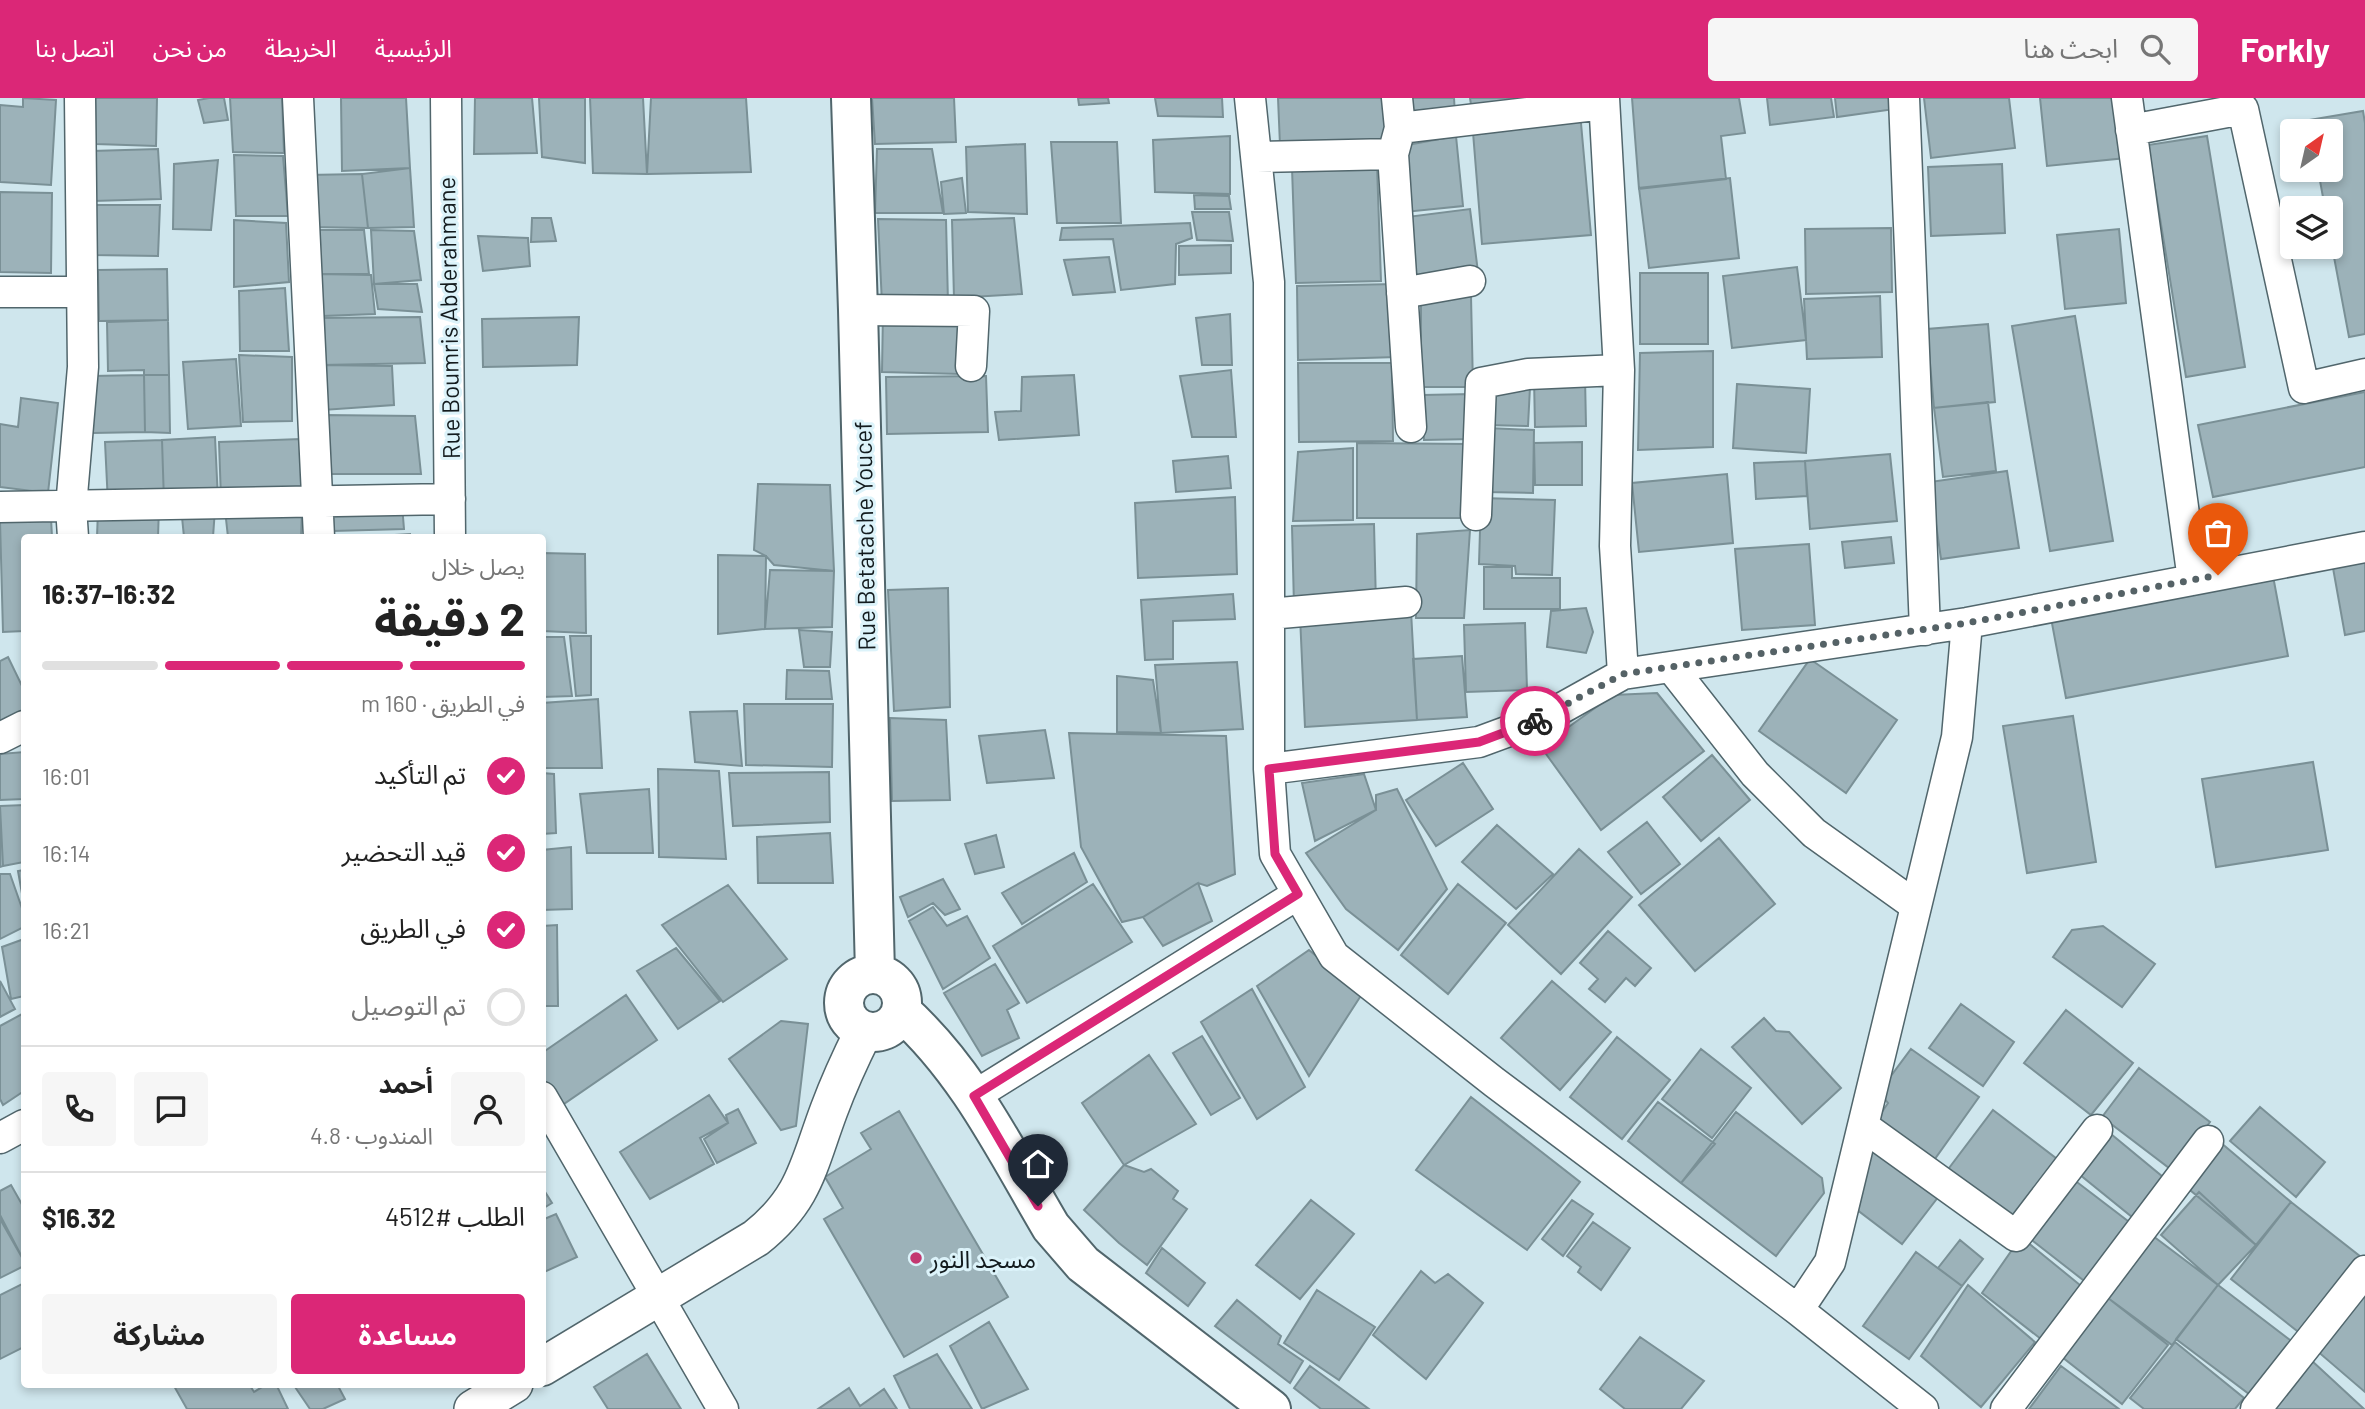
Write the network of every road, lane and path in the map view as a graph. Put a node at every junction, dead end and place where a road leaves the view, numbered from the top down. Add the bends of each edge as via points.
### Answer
1 (80, 98) edge
2 (298, 98) edge
3 (446, 98) edge
4 (851, 98) edge
5 (1250, 98) edge
6 (1397, 98) edge
7 (1904, 98) edge
8 (2127, 98) edge
9 (1604, 101) edge
10 (1461, 109) edge
11 (2131, 130) junction
12 (1397, 141) junction
13 (1256, 157) junction
14 (1470, 281) dead end
15 (0, 292) edge
16 (82, 292) junction
17 (1402, 293) junction
18 (858, 310) junction
19 (971, 366) dead end
20 (1619, 370) junction
21 (2365, 374) edge
22 (1411, 427) dead end
23 (450, 499) junction
24 (318, 502) junction
25 (0, 507) edge
26 (71, 507) junction
27 (1476, 516) dead end
28 (74, 534) edge
29 (319, 534) edge
30 (450, 534) edge
31 (2365, 547) edge
32 (2193, 580) junction
33 (1406, 602) dead end
34 (1269, 614) junction
35 (1967, 623) junction
36 (1925, 630) junction
37 (1671, 667) junction
38 (1623, 674) junction
39 (21, 728) edge
40 (0, 738) edge
41 (1269, 769) junction
42 (1298, 894) junction
43 (1916, 906) junction
44 (875, 974) junction
45 (901, 1011) junction
46 (864, 1031) junction
47 (974, 1096) junction
48 (546, 1104) edge
49 (1863, 1126) junction
50 (21, 1127) edge
51 (2096, 1130) dead end
52 (0, 1138) edge
53 (2208, 1141) dead end
54 (2365, 1271) edge
55 (658, 1298) junction
56 (1798, 1310) junction
57 (546, 1365) edge
58 (507, 1388) edge
59 (473, 1409) edge
60 (723, 1409) edge
61 (1271, 1409) edge
62 (1923, 1409) edge
63 (2006, 1409) edge
64 (2256, 1409) edge

1 - 16 street
2 - 24 street
3 - 23 street, Rue Boumris Abderahmane
4 - 18 main road, Rue Betatache Youcef
5 - 13 street
6 - 12 street
7 - 36 street
8 - 11 street
9 - 10 street
9 - 20 street
10 - 12 street
11 - 21 street via 2244,109 2304,388
11 - 32 street
12 - 13 street
12 - 17 street
13 - 34 street via 1269,282
14 - 17 street
15 - 16 street
16 - 26 street via 83,367
17 - 22 street
18 - 19 street via 974,311
18 - 44 main road, Rue Betatache Youcef
20 - 27 street via 1528,374 1481,383
20 - 38 street via 1615,546
23 - 24 street
23 - 30 street, Rue Boumris Abderahmane
24 - 26 street
24 - 29 street
25 - 26 street
26 - 28 street
31 - 32 street
32 - 35 street
33 - 34 street
34 - 41 street
35 - 36 street
35 - 43 street via 1957,737
36 - 37 street
37 - 38 street
37 - 43 street via 1755,774 1814,833
38 - 41 street via 1544,718 1479,742
39 - 40 street
41 - 42 street via 1275,854
42 - 47 street
42 - 56 street via 1334,956
43 - 49 street
44 - 45 main road via 885,976 900,990
44 - 46 main road via 855,980 844,997 847,1018
45 - 46 main road via 887,1029
45 - 47 main road via 942,1051
46 - 55 street via 846,1065 802,1186 790,1205 756,1238
47 - 61 main road via 1066,1247
48 - 55 street
49 - 51 street via 2016,1236
49 - 56 street via 1830,1262
50 - 52 street
53 - 63 street
54 - 64 street
55 - 57 street
55 - 60 street
56 - 62 street
58 - 59 street

